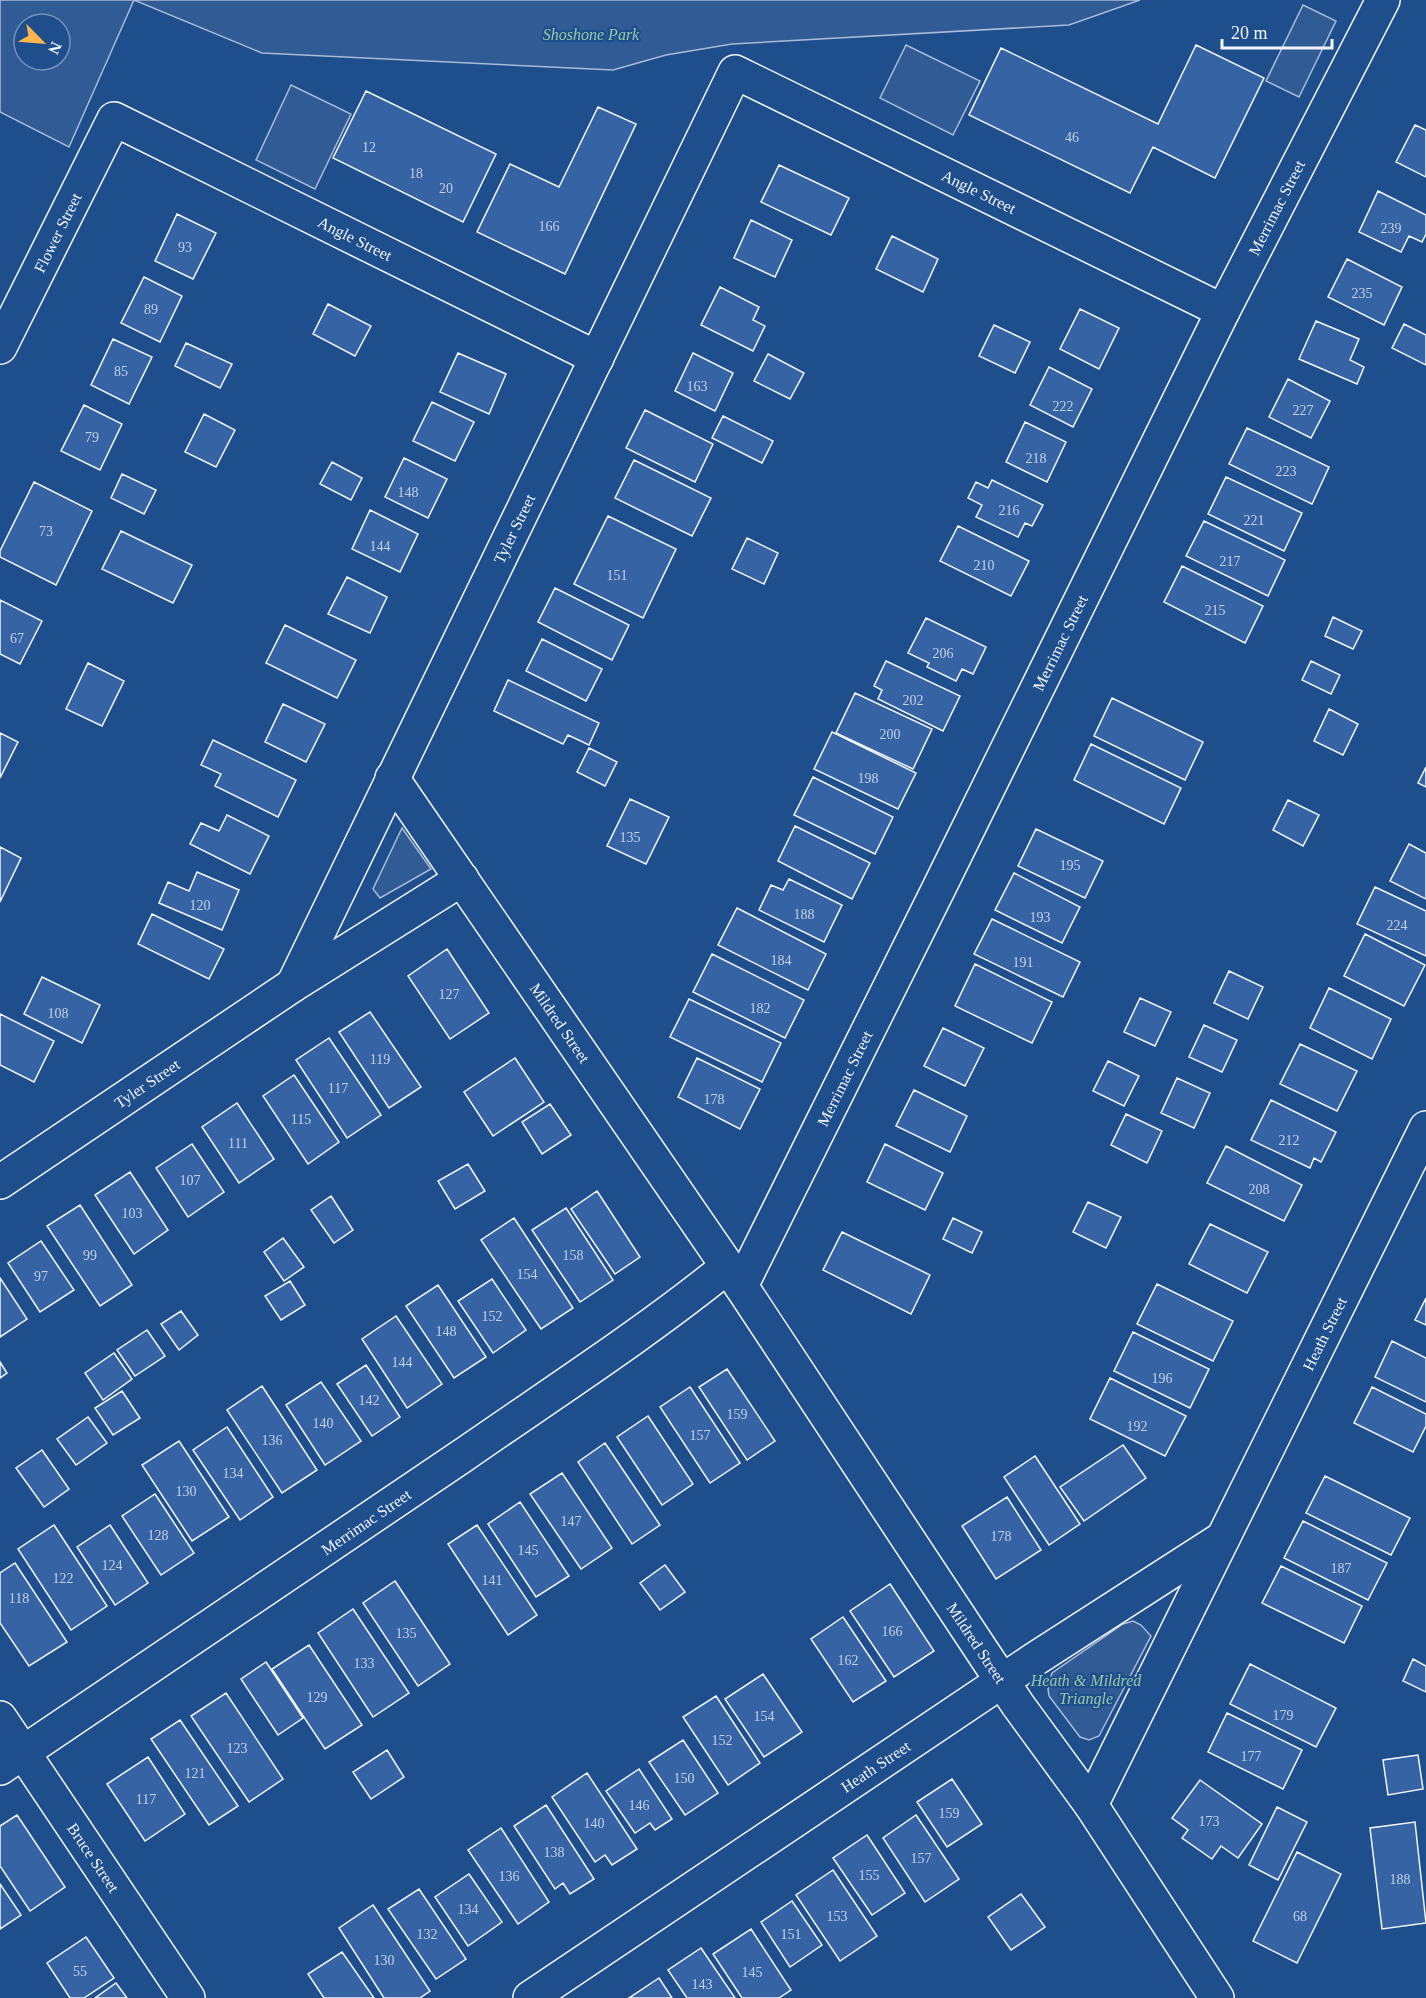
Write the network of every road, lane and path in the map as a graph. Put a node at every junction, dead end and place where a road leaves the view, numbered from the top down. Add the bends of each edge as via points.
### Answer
1 (1383, 0) edge
2 (735, 72) joint
3 (114, 119) joint
4 (1223, 311) junction
5 (0, 347) edge
6 (597, 358) junction
7 (392, 778) junction
8 (462, 879) junction
9 (293, 985) junction
10 (1426, 1128) edge
11 (0, 1182) edge
12 (734, 1276) junction
13 (1223, 1538) junction
14 (1003, 1680) junction
15 (0, 1718) edge
16 (12, 1760) edge
17 (1091, 1805) junction
18 (188, 1998) edge
19 (530, 1998) edge
20 (1217, 1998) edge

1 - 4 street, Merrimac Street
2 - 4 street, Angle Street
2 - 6 street, Tyler Street
3 - 5 street, Flower Street
3 - 6 street, Angle Street
4 - 12 street, Merrimac Street via 947,872
6 - 7 street, Tyler Street
7 - 8 street, Mildred Street
7 - 9 street, Tyler Street
8 - 9 street, Tyler Street
8 - 12 street, Mildred Street
9 - 11 street, Tyler Street
10 - 13 street, Heath Street
12 - 14 street, Mildred Street
12 - 16 street, Merrimac Street via 661,1318 228,1617
13 - 14 street, Heath Street
13 - 17 street, Heath Street
14 - 17 street, Mildred Street
14 - 19 street, Heath Street
15 - 16 street, Bruce Street
16 - 18 street, Bruce Street
17 - 20 street, Mildred Street

